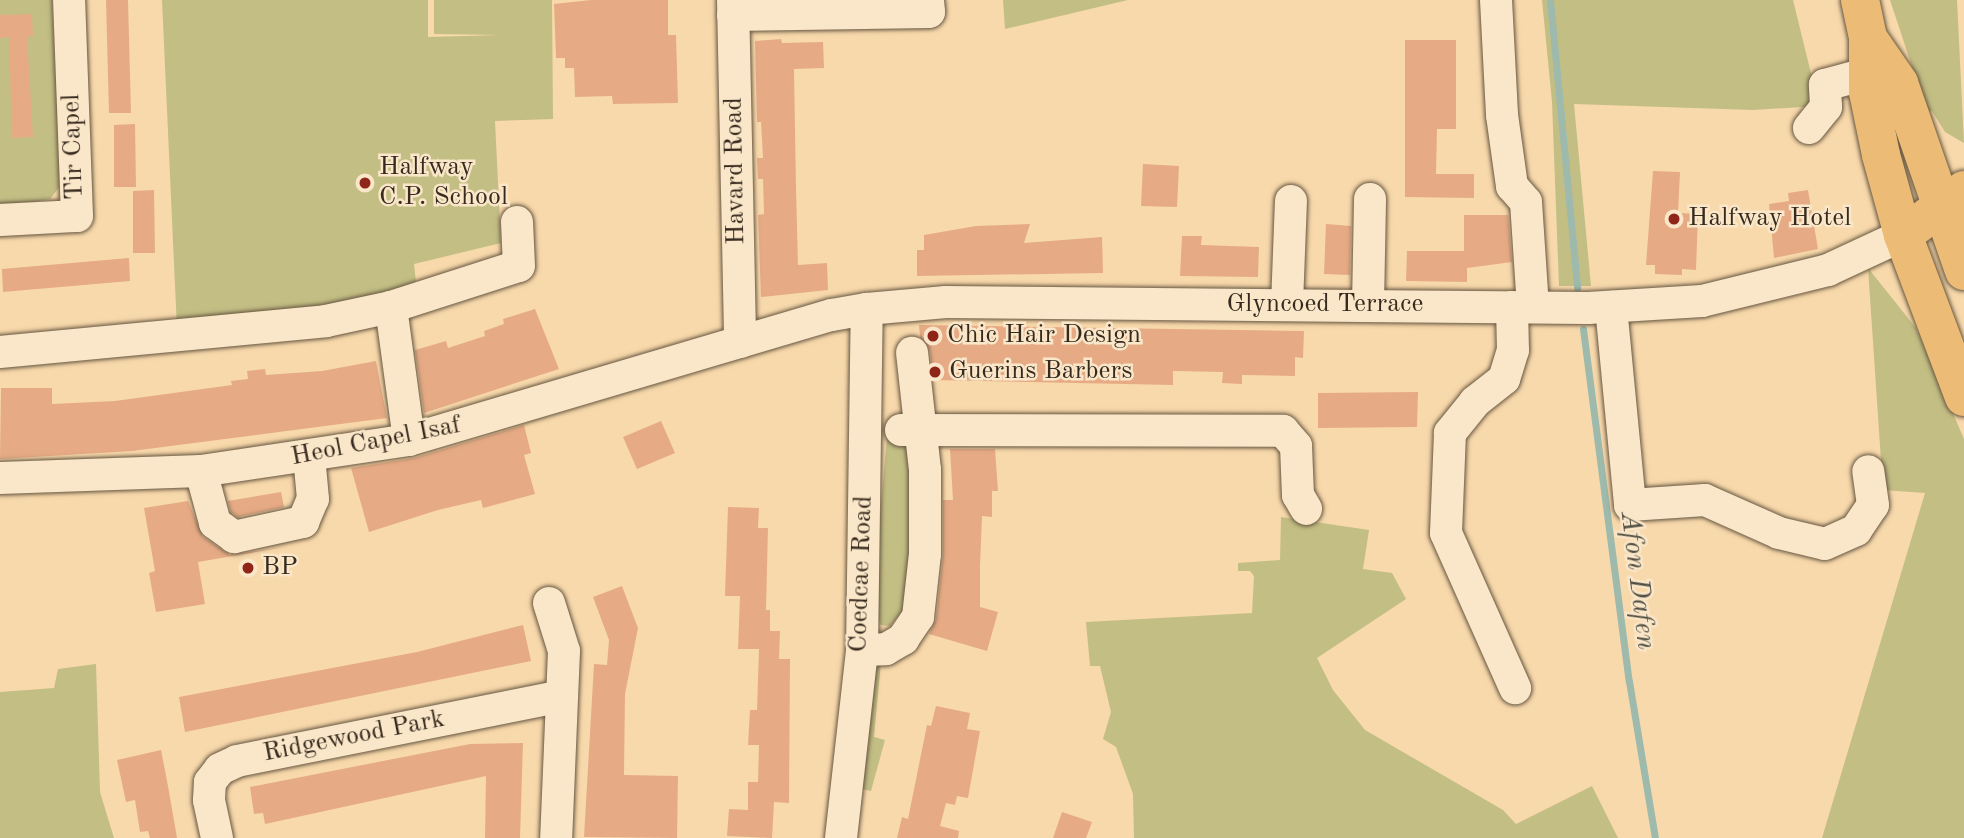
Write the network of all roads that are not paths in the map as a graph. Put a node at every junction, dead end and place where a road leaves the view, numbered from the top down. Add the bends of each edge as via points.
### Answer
1 (69, 0) edge
2 (928, 0) edge
3 (1496, 0) edge
4 (1860, 0) edge
5 (733, 8) edge
6 (1875, 60) junction
7 (1810, 128) dead end
8 (1370, 198) dead end
9 (1954, 198) edge
10 (1292, 201) dead end
11 (0, 220) edge
12 (517, 222) dead end
13 (1903, 235) junction
14 (1964, 271) edge
15 (1620, 299) junction
16 (1287, 304) junction
17 (1368, 305) junction
18 (391, 307) junction
19 (1522, 307) junction
20 (867, 309) junction
21 (740, 342) junction
22 (0, 352) edge
23 (912, 352) dead end
24 (1964, 397) edge
25 (911, 430) junction
26 (409, 440) junction
27 (309, 456) junction
28 (201, 471) junction
29 (1868, 471) dead end
30 (0, 478) edge
31 (1306, 509) dead end
32 (550, 603) dead end
33 (862, 650) junction
34 (1515, 688) dead end
35 (562, 696) junction
36 (218, 838) edge
37 (556, 838) edge
38 (841, 838) edge

1 - 11 street, Tir Capel via 77,216
2 - 5 street via 929,12
3 - 19 street via 1502,115 1512,186 1526,202
4 - 6 main road
5 - 21 street, Havard Road
6 - 7 street via 1825,85 1826,107
6 - 9 main road via 1899,83
6 - 13 main road via 1881,155
8 - 17 street
9 - 13 main road
9 - 14 main road
10 - 16 street
12 - 18 street via 519,266
13 - 15 street, Glyncoed Terrace via 1828,270 1767,287 1702,301
13 - 24 main road
15 - 19 street, Glyncoed Terrace
15 - 29 street via 1630,505 1705,500 1779,534 1825,544 1856,530 1873,505
16 - 17 street, Glyncoed Terrace
16 - 20 street, Glyncoed Terrace via 946,302
17 - 19 street, Glyncoed Terrace
18 - 22 street via 326,321
18 - 26 street
19 - 34 street via 1504,379 1475,402 1450,433 1446,533
20 - 21 street, Glyncoed Terrace
20 - 33 street, Coedcae Road
21 - 26 street, Heol Capel Isaf
23 - 25 street
25 - 31 street via 1025,427 1283,432 1296,446 1298,495
25 - 33 street via 926,554 918,617 903,639 886,649
26 - 27 street, Heol Capel Isaf
27 - 28 street, Heol Capel Isaf
27 - 28 street via 313,499 303,522 234,537 215,523
28 - 30 street, Heol Capel Isaf
32 - 35 street via 564,651
33 - 38 street, Coedcae Road
35 - 36 street, Ridgewood Park via 237,761 219,769 210,782 209,800
35 - 37 street

